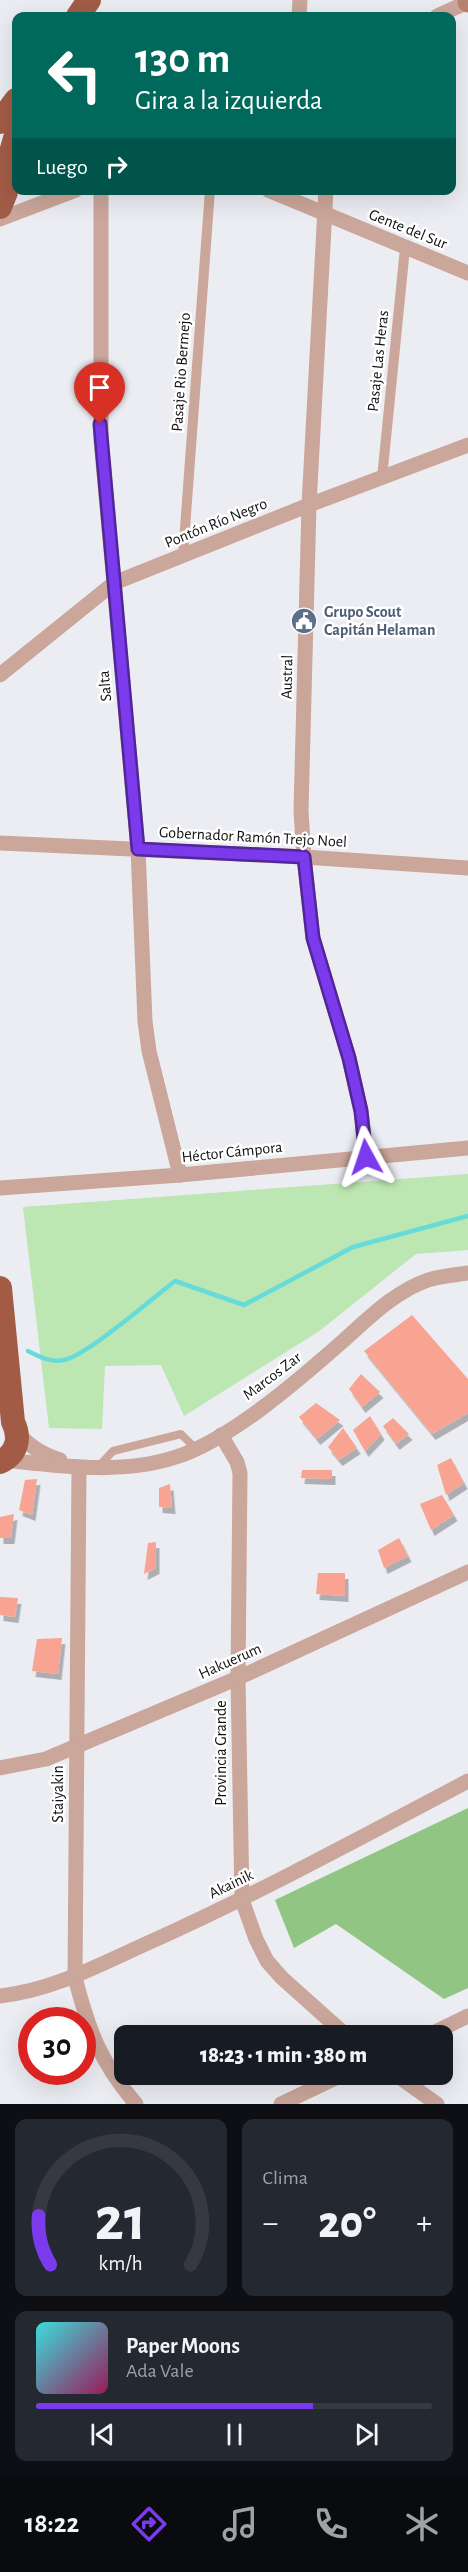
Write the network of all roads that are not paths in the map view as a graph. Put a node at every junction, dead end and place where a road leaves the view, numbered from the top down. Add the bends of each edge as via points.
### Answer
1 (468, 1) edge
2 (445, 12) edge
3 (12, 106) edge
4 (0, 122) edge
5 (12, 155) edge
6 (7, 179) edge
7 (63, 195) edge
8 (101, 195) edge
9 (210, 195) edge
10 (280, 195) edge
11 (326, 195) edge
12 (0, 207) edge
13 (326, 215) junction
14 (0, 219) edge
15 (405, 248) junction
16 (468, 273) edge
17 (468, 445) edge
18 (382, 478) junction
19 (309, 505) junction
20 (183, 555) junction
21 (114, 583) junction
22 (0, 675) edge
23 (0, 843) edge
24 (138, 849) junction
25 (304, 857) junction
26 (468, 868) edge
27 (468, 1148) edge
28 (366, 1157) junction
29 (180, 1175) junction
30 (0, 1188) edge
31 (468, 1273) edge
32 (0, 1288) edge
33 (2, 1341) edge
34 (10, 1422) edge
35 (222, 1435) junction
36 (2, 1461) edge
37 (79, 1468) junction
38 (468, 1572) edge
39 (238, 1678) junction
40 (76, 1746) junction
41 (0, 1768) edge
42 (468, 1780) edge
43 (242, 1900) junction
44 (75, 1977) junction
45 (0, 1996) edge
46 (468, 2016) edge
47 (335, 2025) edge
48 (450, 2025) edge
49 (321, 2085) edge
50 (410, 2085) edge
51 (136, 2104) edge
52 (281, 2104) edge
53 (437, 2104) edge

1 - 2 street
3 - 4 highway
5 - 6 highway
6 - 12 highway
7 - 14 street
8 - 21 street, Salta via 100,440
9 - 20 street, Pasaje Rio Bermejo
10 - 13 street, Gente del Sur
11 - 13 street, Austral
13 - 15 street, Gente del Sur
13 - 19 street, Austral
15 - 16 street, Gente del Sur
15 - 18 street, Pasaje Las Heras
17 - 18 street, Pontón Río Negro
18 - 19 street, Pontón Río Negro
19 - 20 street, Pontón Río Negro
19 - 25 street, Austral via 301,811
20 - 21 street, Pontón Río Negro
21 - 22 street, Pontón Río Negro
21 - 24 street, Salta
23 - 24 street, Gobernador Ramón Trejo Noel
24 - 25 street, Gobernador Ramón Trejo Noel
24 - 29 street, Salta via 145,1021
25 - 26 street, Gobernador Ramón Trejo Noel
25 - 28 street, Austral via 313,938 351,1068
27 - 28 street, Héctor Cámpora
28 - 29 street, Héctor Cámpora
29 - 30 street, Héctor Cámpora
31 - 35 street, Marcos Zar via 428,1280 387,1302 312,1369
32 - 33 highway
33 - 34 highway
34 - 36 highway via 14,1450
34 - 37 street, Marcos Zar via 27,1443 44,1455
35 - 37 street, Marcos Zar via 176,1457
35 - 39 street, Provincia Grande via 240,1473
36 - 37 street, Marcos Zar
37 - 40 street, Staiyakin
38 - 39 street, Hakuerum
39 - 40 street, Hakuerum
39 - 43 street, Provincia Grande
40 - 41 street, Hakuerum via 46,1759
40 - 44 street, Staiyakin
42 - 43 street, Akainik
43 - 44 street, Akainik
43 - 47 street, Provincia Grande via 267,1960
44 - 45 street, Akainik via 44,1988
44 - 51 street, Staiyakin via 87,2023 102,2057
46 - 48 street
49 - 52 street
50 - 53 street

